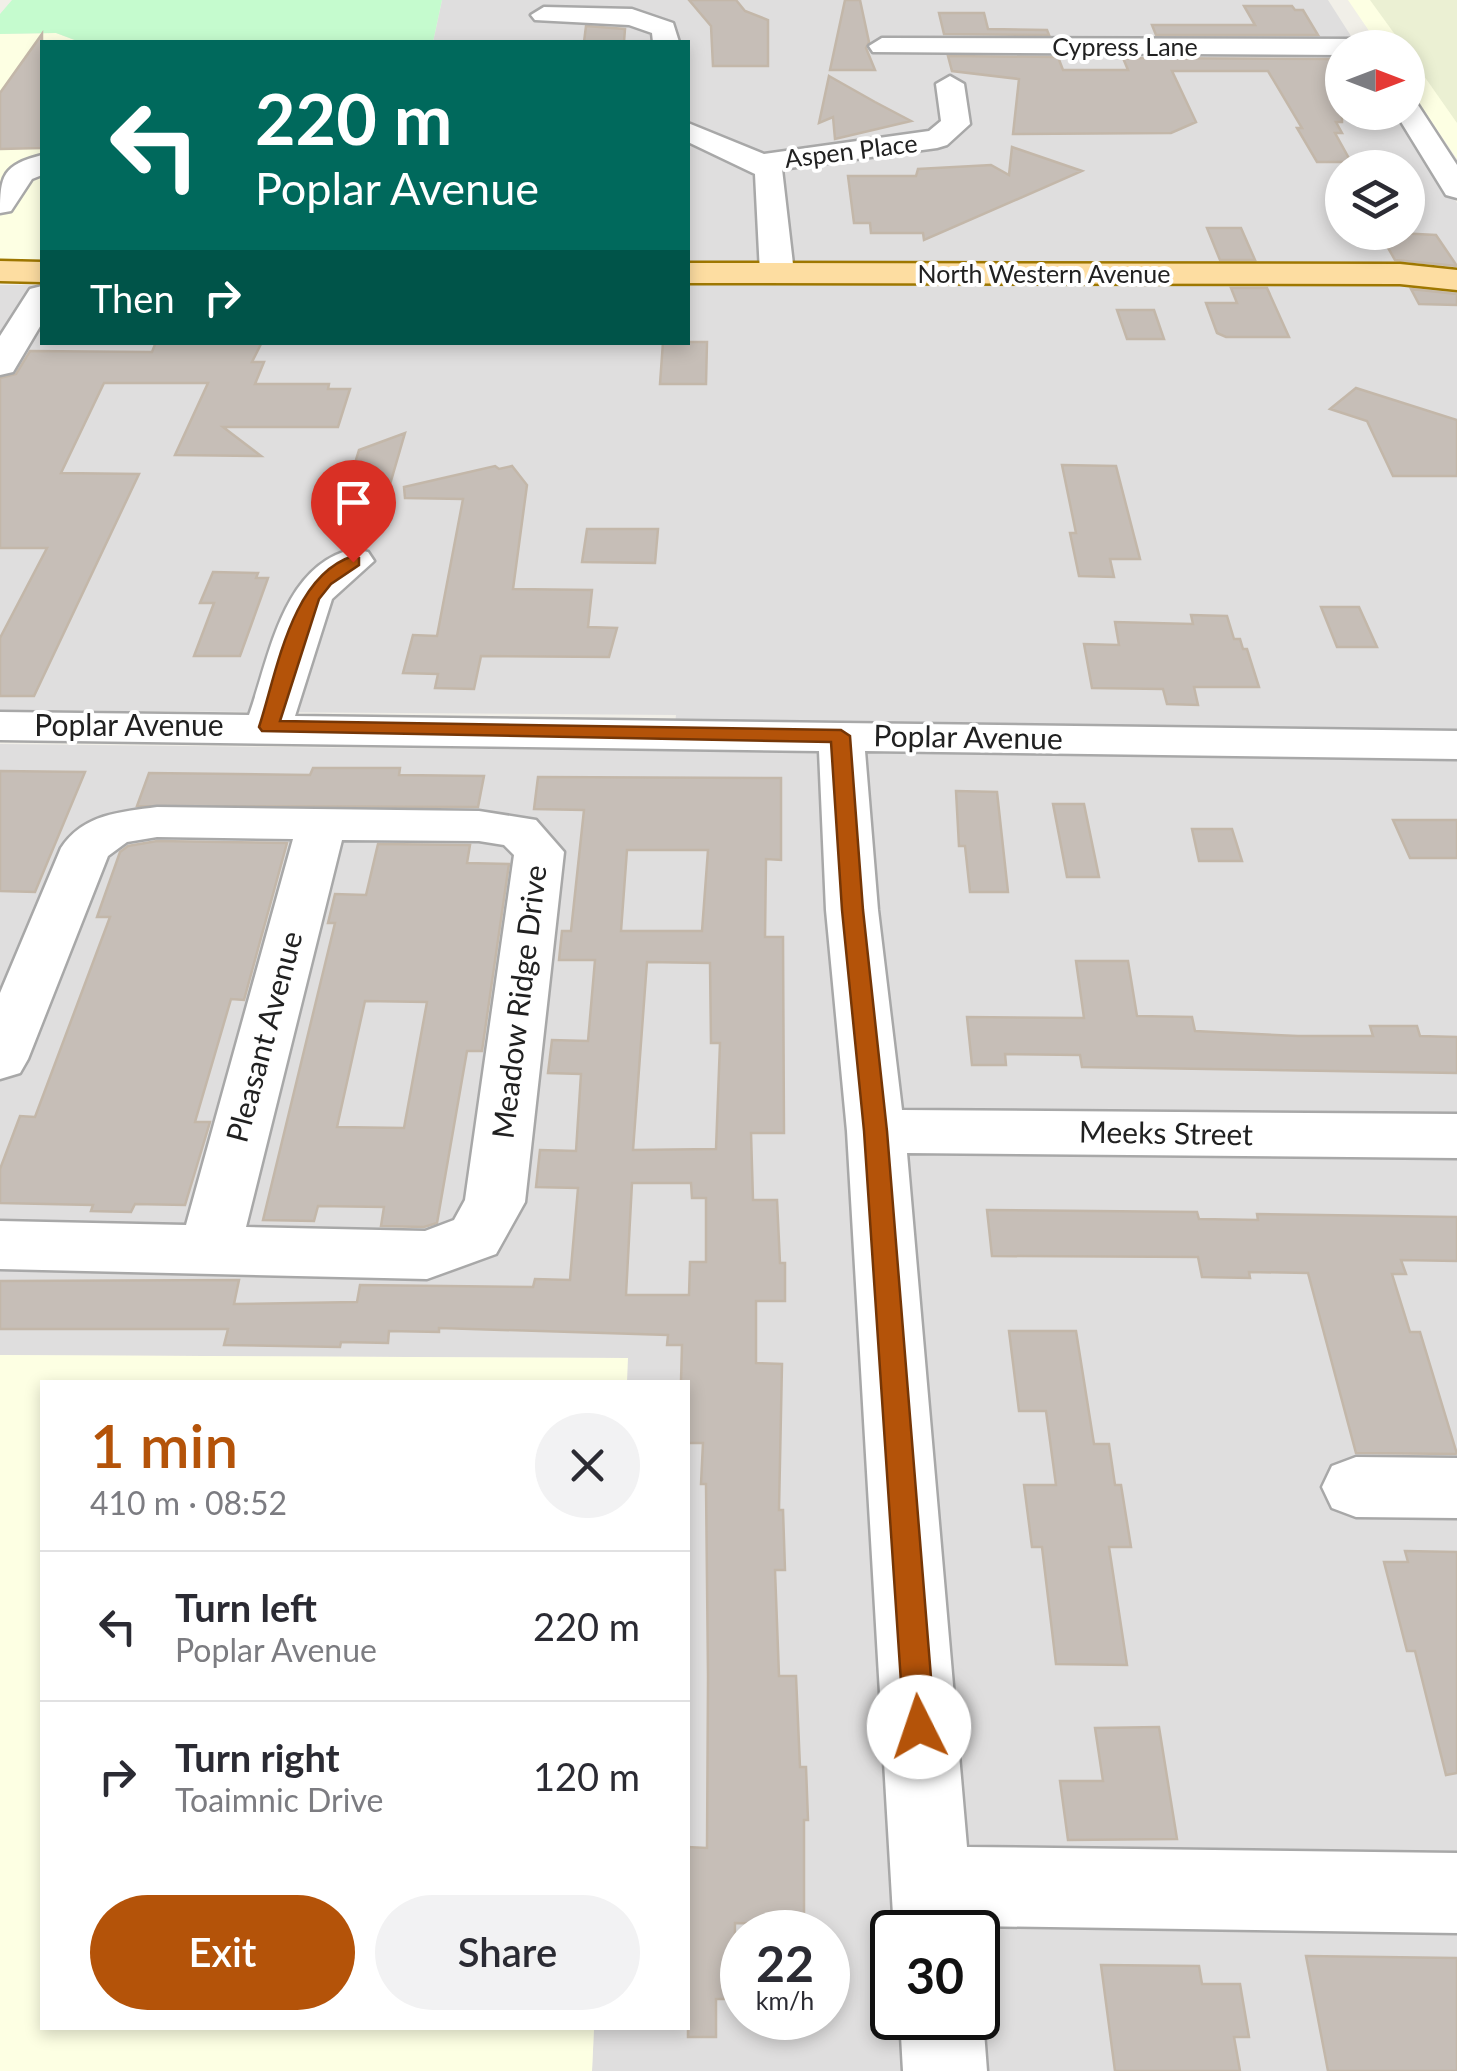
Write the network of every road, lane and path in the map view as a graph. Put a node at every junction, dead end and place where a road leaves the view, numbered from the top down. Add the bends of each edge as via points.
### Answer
1 (544, 15) dead end
2 (1348, 16) dead end
3 (1357, 30) edge
4 (666, 40) edge
5 (882, 46) dead end
6 (1325, 47) edge
7 (950, 84) dead end
8 (1419, 130) edge
9 (690, 133) edge
10 (1425, 140) junction
11 (1457, 140) edge
12 (760, 162) junction
13 (40, 165) edge
14 (1457, 189) edge
15 (16, 203) edge
16 (1457, 269) edge
17 (0, 272) edge
18 (40, 272) edge
19 (690, 273) edge
20 (777, 273) junction
21 (1400, 274) junction
22 (1457, 280) edge
23 (40, 299) edge
24 (0, 364) edge
25 (353, 562) dead end
26 (0, 726) edge
27 (268, 727) junction
28 (841, 736) junction
29 (1457, 745) edge
30 (320, 825) junction
31 (7, 1022) edge
32 (876, 1131) junction
33 (1457, 1136) edge
34 (0, 1244) edge
35 (210, 1249) junction
36 (1356, 1486) dead end
37 (1457, 1488) edge
38 (1457, 1893) edge
39 (933, 1909) edge
40 (942, 2040) edge
41 (944, 2071) edge

1 - 4 street via 632,16 664,29
2 - 3 street
5 - 6 street, Cypress Lane
7 - 12 street, Aspen Place via 956,124 937,139
8 - 10 street
9 - 12 street
10 - 11 street
10 - 14 street
12 - 20 street via 772,184
13 - 15 street via 27,168
16 - 21 main road, North Western Avenue
17 - 18 main road
19 - 20 main road, North Western Avenue
20 - 21 main road, North Western Avenue
21 - 22 main road, North Western Avenue
23 - 24 street
25 - 27 street via 324,580 311,598
26 - 27 street, Poplar Avenue
27 - 28 street, Poplar Avenue
28 - 29 street, Poplar Avenue
28 - 32 street
30 - 31 street, Meadow Ridge Drive via 157,822 114,828 86,848
30 - 35 street, Pleasant Avenue
30 - 35 street, Meadow Ridge Drive via 480,826 518,831 539,852 495,1202 475,1237 427,1255
32 - 33 street, Meeks Street
32 - 39 street
34 - 35 street, Meadow Ridge Drive
36 - 37 street
38 - 39 street
40 - 41 street

